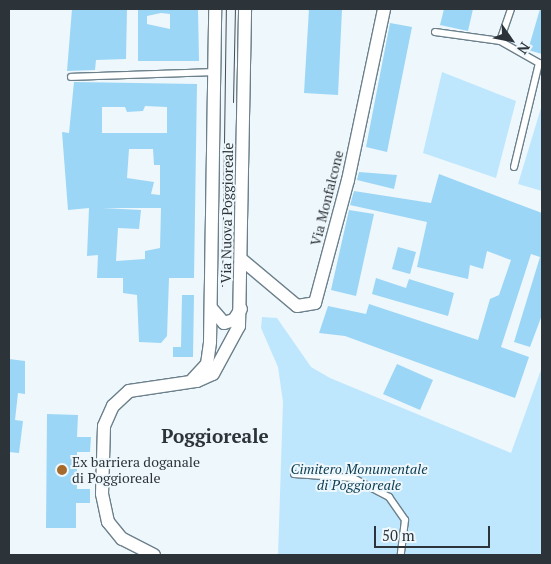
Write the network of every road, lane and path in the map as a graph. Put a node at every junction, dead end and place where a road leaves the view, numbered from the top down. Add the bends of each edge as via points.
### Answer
1 (215, 9) edge
2 (245, 9) edge
3 (384, 9) edge
4 (511, 9) edge
5 (435, 32) dead end
6 (500, 41) junction
7 (213, 72) junction
8 (71, 77) dead end
9 (514, 167) dead end
10 (241, 259) junction
11 (211, 308) junction
12 (241, 308) junction
13 (178, 383) junction
14 (294, 474) dead end
15 (154, 555) edge
16 (400, 555) edge

1 - 7 street, Via Nuova Poggioreale
2 - 10 street, Via Nuova Poggioreale
3 - 10 street, Via Monfalcone via 316,303 297,306
4 - 6 lane
5 - 6 lane
6 - 9 lane via 539,63
7 - 8 lane
7 - 11 street, Via Nuova Poggioreale
10 - 12 street, Via Nuova Poggioreale
11 - 12 street via 224,323 234,320
11 - 13 street, Via Nuova Poggioreale via 207,364 196,377
12 - 13 street, Via Nuova Poggioreale via 238,331 217,370 202,379
13 - 15 street, Via Nuova Poggioreale via 129,391 113,406 104,426 102,494 108,522 122,540
14 - 16 lane via 352,478 389,497 405,520

